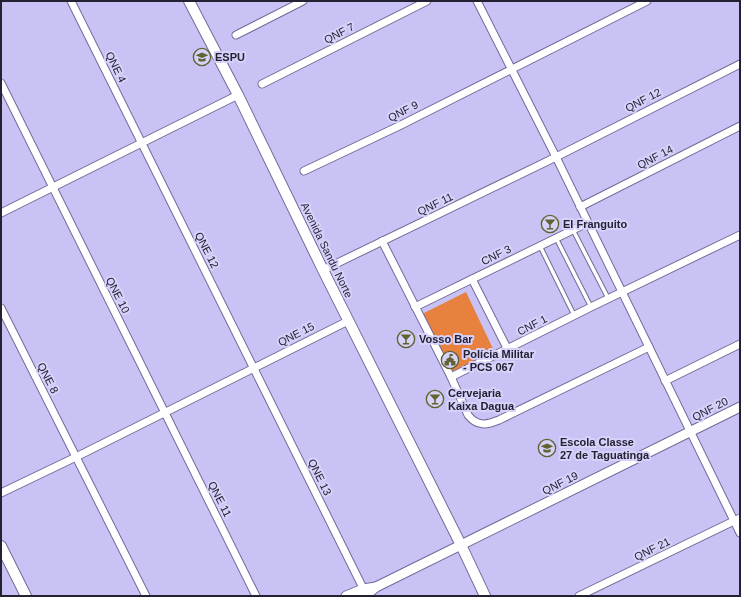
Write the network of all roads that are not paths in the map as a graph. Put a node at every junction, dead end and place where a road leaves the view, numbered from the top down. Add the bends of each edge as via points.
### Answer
1 (71, 1) edge
2 (189, 1) edge
3 (304, 1) edge
4 (427, 1) edge
5 (477, 1) edge
6 (647, 1) edge
7 (236, 35) dead end
8 (740, 64) edge
9 (511, 69) junction
10 (1, 83) edge
11 (262, 84) dead end
12 (238, 95) junction
13 (740, 126) edge
14 (141, 142) junction
15 (556, 157) junction
16 (304, 171) dead end
17 (52, 188) junction
18 (580, 207) junction
19 (1, 213) edge
20 (587, 223) junction
21 (572, 230) junction
22 (740, 235) edge
23 (556, 238) junction
24 (382, 241) junction
25 (540, 246) junction
26 (323, 270) junction
27 (472, 279) junction
28 (622, 292) junction
29 (608, 298) junction
30 (415, 307) junction
31 (591, 307) junction
32 (1, 308) edge
33 (574, 315) junction
34 (348, 321) junction
35 (740, 344) edge
36 (649, 347) junction
37 (508, 350) junction
38 (254, 368) junction
39 (452, 378) junction
40 (665, 381) junction
41 (740, 407) edge
42 (164, 412) junction
43 (690, 432) junction
44 (76, 457) junction
45 (1, 493) edge
46 (737, 520) edge
47 (740, 533) edge
48 (1, 546) edge
49 (461, 546) junction
50 (366, 594) edge
51 (26, 596) edge
52 (146, 596) edge
53 (256, 596) edge
54 (346, 596) edge
55 (485, 596) edge
56 (579, 596) edge

1 - 14 street, QNE 4
2 - 12 main road, Avenida Sandu Norte
3 - 7 street
4 - 11 street, QNF 7
5 - 9 street
6 - 9 street, QNF 9
8 - 15 street, QNF 12
9 - 15 street
9 - 16 street, QNF 9
10 - 17 street, QNE 10
12 - 14 street
12 - 26 main road, Avenida Sandu Norte
13 - 18 street, QNF 14
14 - 17 street
14 - 38 street, QNE 12
15 - 18 street
15 - 24 street, QNF 11
17 - 19 street
17 - 42 street, QNE 10
18 - 20 street
20 - 21 street, CNF 3
20 - 28 street
21 - 23 street, CNF 3
21 - 29 lane
22 - 28 street, CNF 1
23 - 25 street, CNF 3
23 - 31 lane
24 - 26 street, QNF 11
24 - 30 street
25 - 27 street, CNF 3
25 - 33 lane
26 - 34 main road, Avenida Sandu Norte
27 - 30 street, CNF 3
27 - 37 street
28 - 29 street, CNF 1
28 - 36 street
29 - 31 street, CNF 1
30 - 39 street
31 - 33 street, CNF 1
32 - 44 street, QNE 8
33 - 37 street, CNF 1
34 - 38 street, QNE 15
34 - 49 main road, Avenida Sandu Norte
35 - 40 street
36 - 39 street via 487,425 475,422 468,415
36 - 40 street
37 - 39 street, CNF 1
38 - 42 street, QNE 15
38 - 50 street, QNE 13
40 - 43 street
41 - 43 street, QNF 20
42 - 44 street, QNE 15
42 - 53 street, QNE 11
43 - 46 street
43 - 49 street, QNF 19
44 - 45 street, QNE 15
44 - 52 street, QNE 8
46 - 47 street
46 - 56 street, QNF 21
48 - 51 main road
49 - 50 street
49 - 55 main road, Avenida Sandu Norte
50 - 54 street

